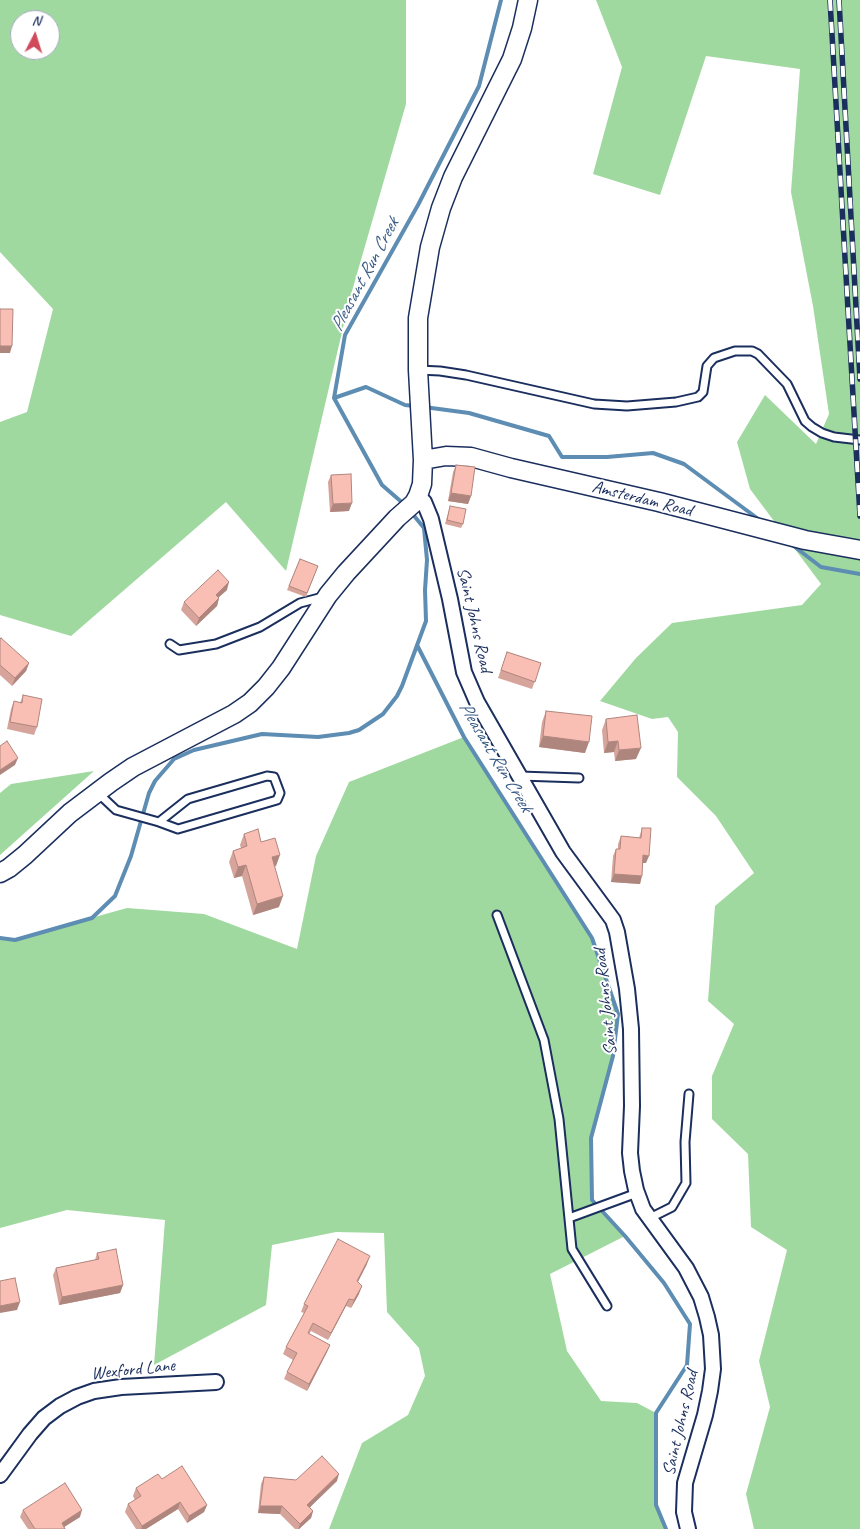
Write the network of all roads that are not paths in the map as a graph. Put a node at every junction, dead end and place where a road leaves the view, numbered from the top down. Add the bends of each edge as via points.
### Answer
1 (528, 0) edge
2 (418, 370) junction
3 (860, 440) edge
4 (424, 460) junction
5 (416, 500) junction
6 (860, 550) edge
7 (328, 595) junction
8 (170, 644) dead end
9 (520, 776) junction
10 (579, 778) dead end
11 (97, 792) junction
12 (156, 821) junction
13 (0, 873) edge
14 (498, 915) dead end
15 (689, 1094) dead end
16 (637, 1193) junction
17 (569, 1218) junction
18 (650, 1218) junction
19 (607, 1306) dead end
20 (216, 1382) dead end
21 (0, 1475) edge
22 (688, 1529) edge

1 - 2 street via 512,59 453,177 441,208 430,247 418,318
2 - 3 lane via 466,375 594,404 627,406 698,397 703,392 708,366 714,358 735,351 752,351 787,384 805,422 834,437
2 - 4 street
4 - 5 street via 422,484
4 - 6 street, Amsterdam Road via 446,456 471,457 805,540
5 - 7 street
5 - 9 street, Saint Johns Road via 424,502 431,519 464,672 477,702
7 - 8 lane via 300,603 260,627 216,644 179,650
7 - 11 street via 281,668 250,703 133,767
9 - 10 lane
9 - 16 street, Saint Johns Road via 563,852 613,920 617,932 631,1029 630,1153
11 - 12 lane via 116,810
11 - 13 street
12 - 12 lane via 188,800 267,776 274,777 280,793 277,800 178,828
14 - 17 lane via 544,1040 560,1119
15 - 18 lane via 686,1183 672,1207
16 - 17 lane
16 - 18 street, Saint Johns Road
17 - 19 lane via 572,1249
18 - 22 street, Saint Johns Road via 686,1268 701,1297 711,1335 713,1369 710,1391 685,1483 684,1512
20 - 21 street, Wexford Lane via 121,1387 77,1397 44,1418

